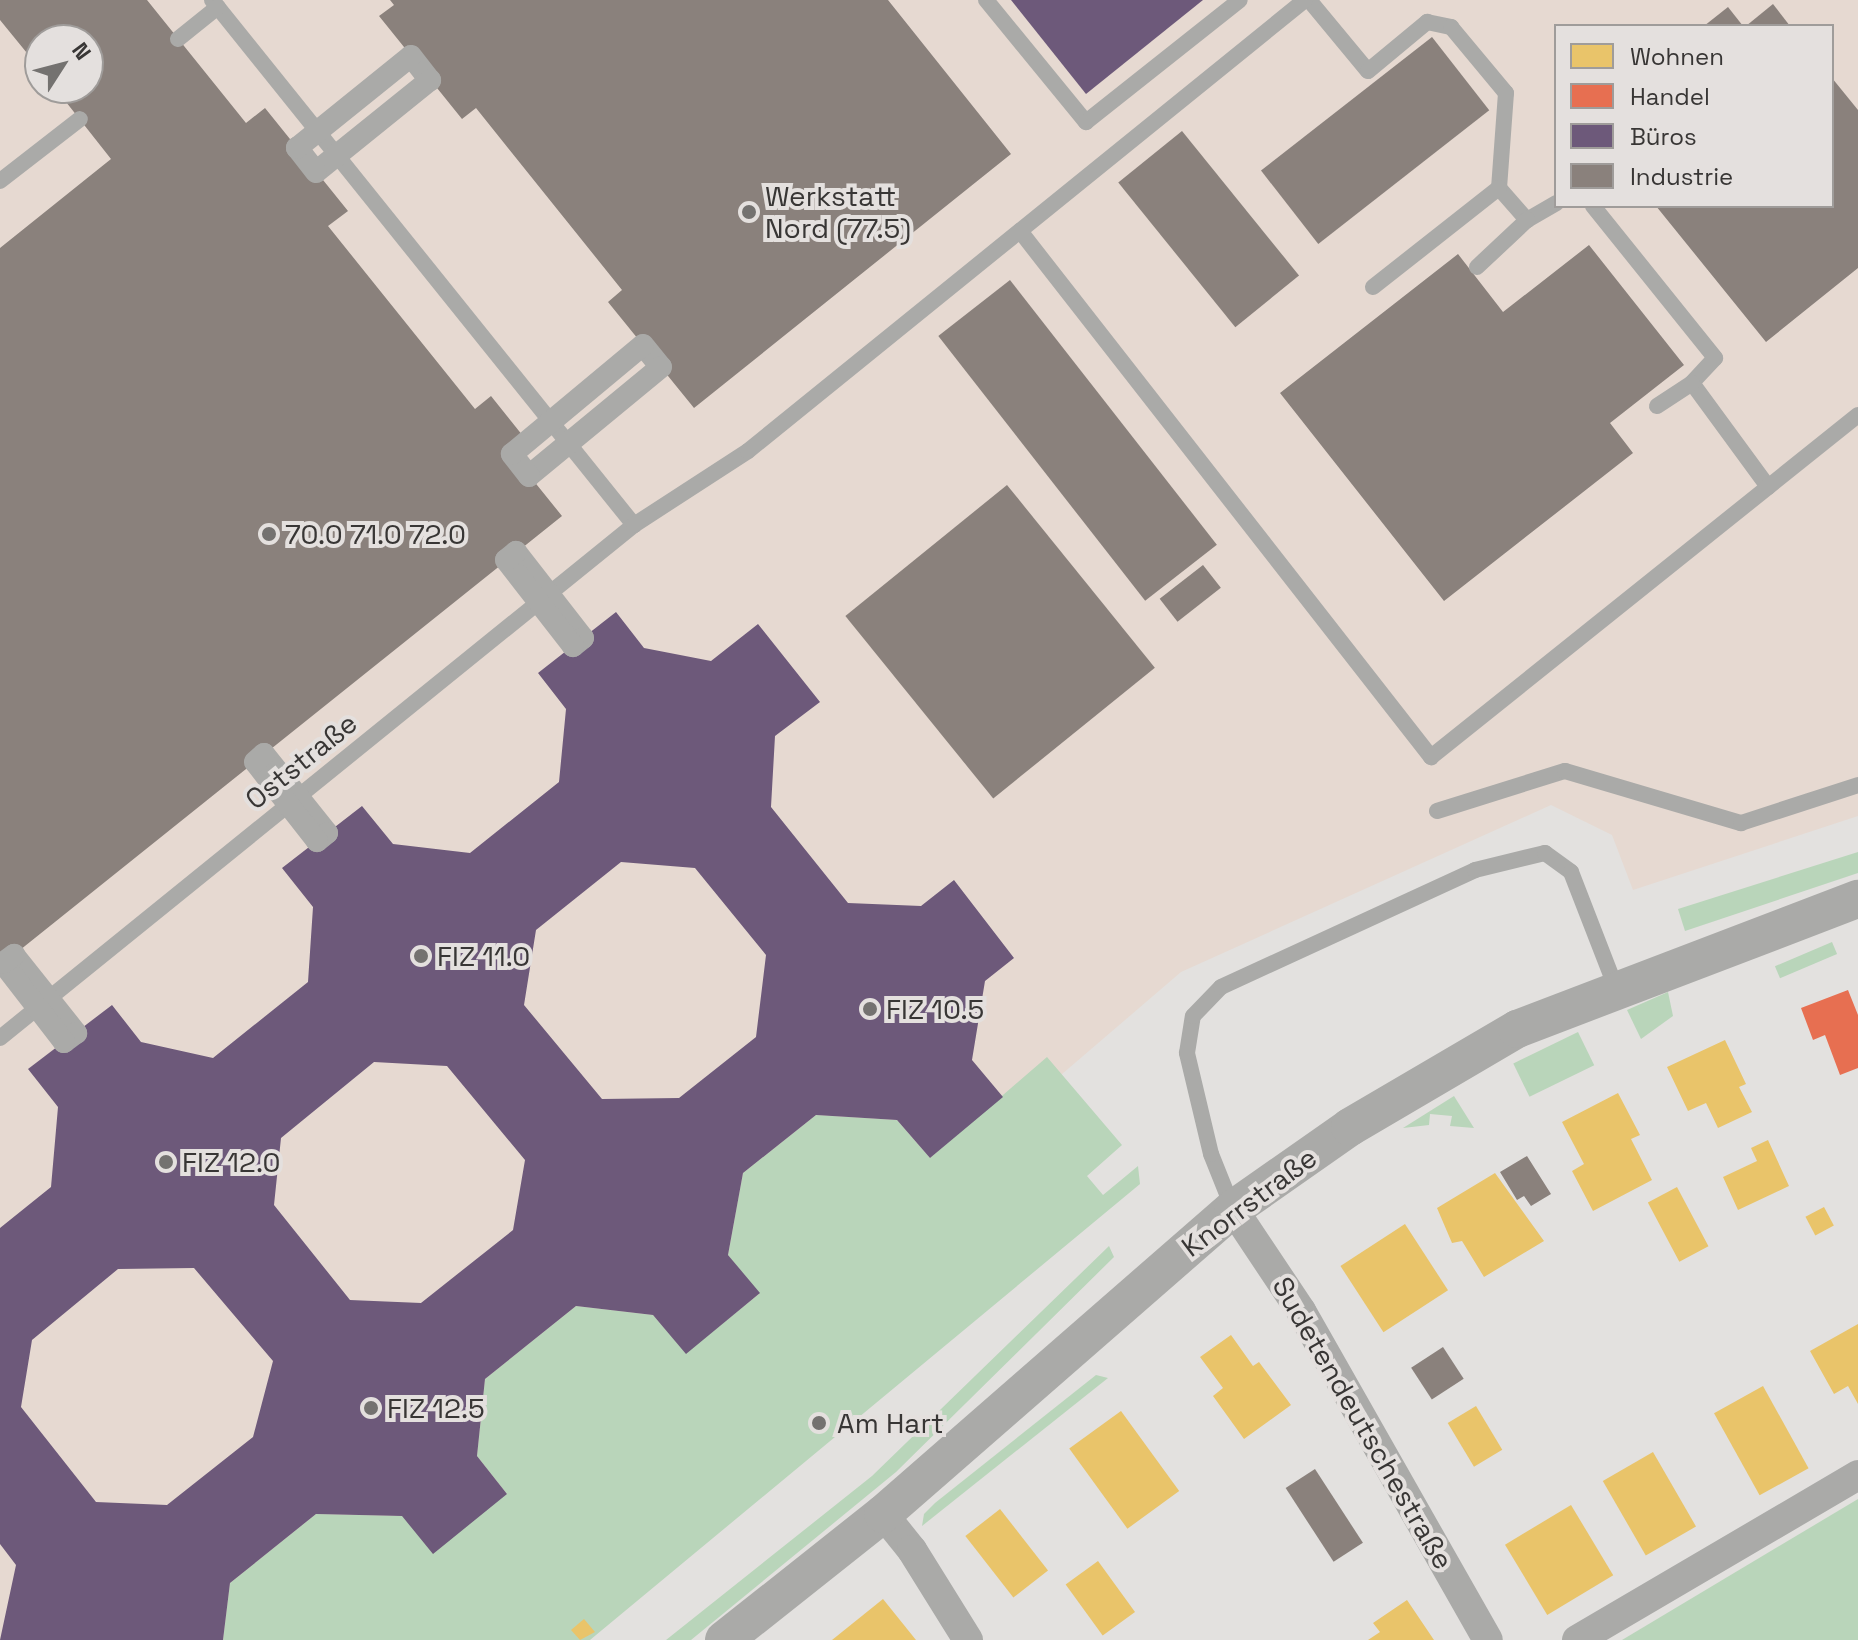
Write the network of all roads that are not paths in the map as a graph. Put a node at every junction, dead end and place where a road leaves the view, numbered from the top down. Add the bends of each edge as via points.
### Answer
1 (986, 0) edge
2 (1240, 0) edge
3 (1307, 0) edge
4 (215, 4) edge
5 (178, 39) dead end
6 (430, 80) joint
7 (80, 119) dead end
8 (0, 181) edge
9 (1499, 188) junction
10 (1554, 204) edge
11 (1595, 208) edge
12 (1527, 220) junction
13 (1020, 231) junction
14 (1477, 267) dead end
15 (1373, 287) dead end
16 (661, 367) joint
17 (1692, 383) junction
18 (1657, 406) dead end
19 (1858, 415) edge
20 (1768, 487) junction
21 (634, 525) junction
22 (1858, 785) edge
23 (1437, 811) dead end
24 (1858, 899) edge
25 (1616, 988) junction
26 (0, 1038) edge
27 (1233, 1209) junction
28 (1858, 1475) edge
29 (883, 1514) junction
30 (724, 1640) edge
31 (968, 1640) edge
32 (1488, 1640) edge
33 (1577, 1640) edge

1 - 2 lane via 1086,122
3 - 9 lane via 1368,71 1427,22 1451,27 1506,93
3 - 13 lane, Oststraße
4 - 5 lane
4 - 21 lane
6 - 6 street, bridge via 411,56 297,148 316,172
7 - 8 lane
9 - 12 lane
9 - 15 lane
10 - 12 lane
11 - 17 lane via 1715,358
12 - 14 lane
13 - 20 lane via 1431,757
13 - 21 lane, Oststraße via 748,451
16 - 16 street, bridge via 643,345 512,454 529,476
17 - 18 lane
17 - 20 lane
19 - 20 lane
21 - 26 lane, Oststraße
22 - 23 lane via 1741,823 1565,771
24 - 25 street, Knorrstraße
25 - 27 street, Knorrstraße via 1474,1051 1350,1127
25 - 27 lane via 1571,872 1545,853 1475,870 1221,987 1193,1016 1187,1053 1211,1154
27 - 29 street, Knorrstraße
27 - 32 street, Sudetendeutschestraße via 1301,1311
28 - 33 street
29 - 30 street, Knorrstraße
29 - 31 street

